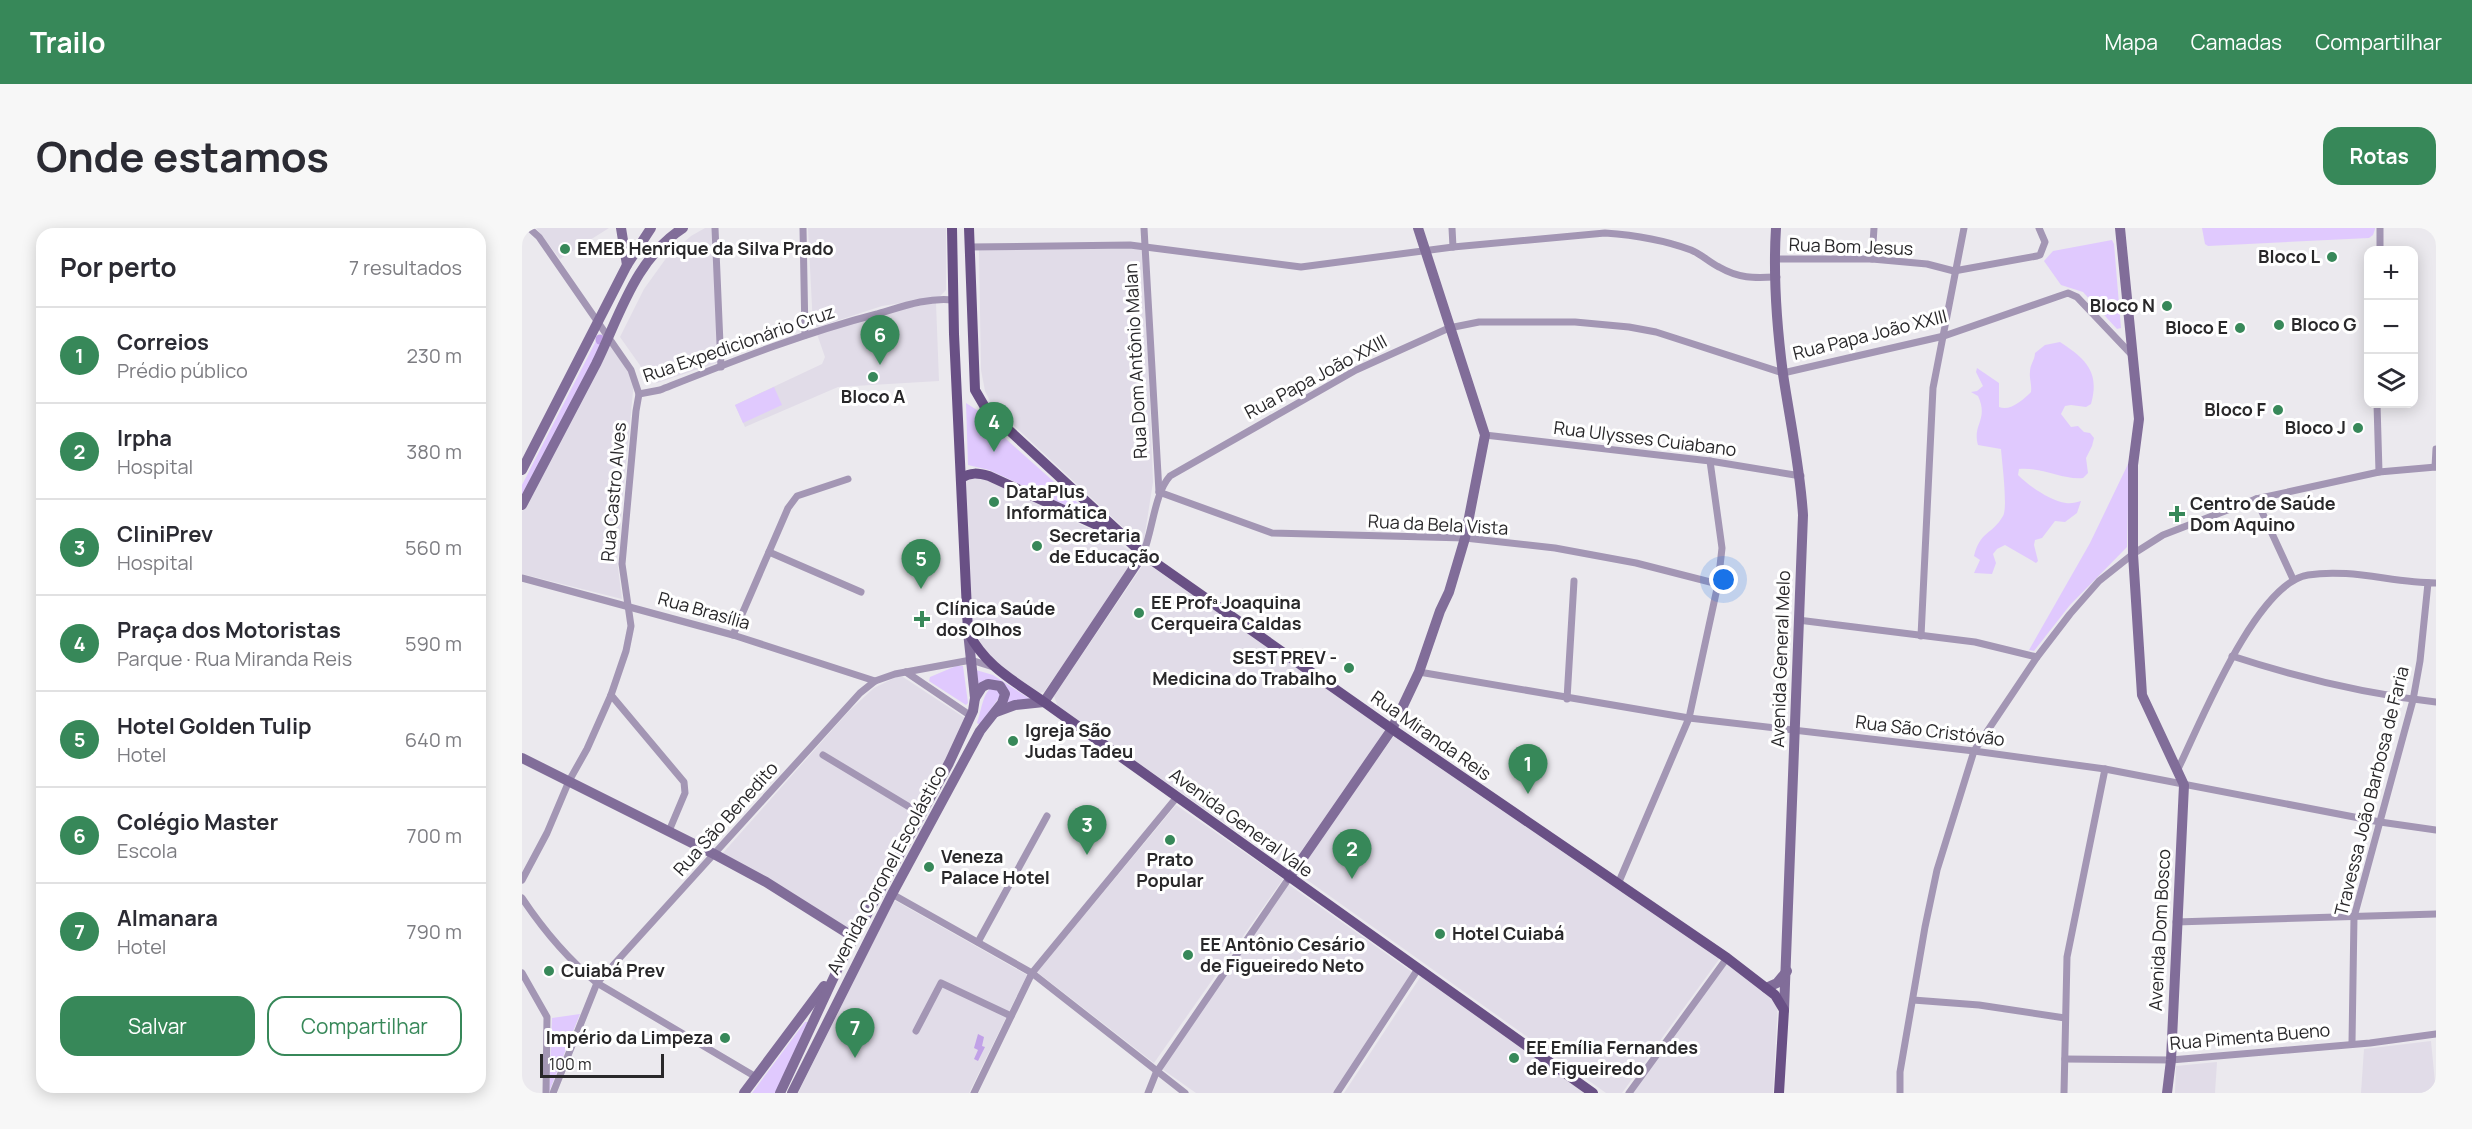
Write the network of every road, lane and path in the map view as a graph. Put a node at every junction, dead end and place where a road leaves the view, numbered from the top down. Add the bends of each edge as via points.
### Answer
1 (529, 228) edge
2 (621, 228) edge
3 (651, 228) edge
4 (657, 228) edge
5 (683, 228) edge
6 (715, 228) edge
7 (803, 228) edge
8 (952, 228) edge
9 (969, 228) edge
10 (1144, 228) edge
11 (1418, 228) edge
12 (1452, 228) edge
13 (1776, 228) edge
14 (1874, 228) edge
15 (1964, 228) edge
16 (2039, 228) edge
17 (2120, 228) edge
18 (2380, 228) edge
19 (658, 246) junction
20 (1453, 246) junction
21 (2380, 246) edge
22 (969, 247) junction
23 (1144, 248) junction
24 (1425, 250) junction
25 (1774, 259) junction
26 (1872, 259) junction
27 (627, 265) junction
28 (1954, 271) junction
29 (1777, 277) junction
30 (953, 300) junction
31 (598, 321) junction
32 (1449, 328) junction
33 (805, 335) junction
34 (1944, 336) junction
35 (608, 337) junction
36 (2132, 355) junction
37 (721, 367) junction
38 (1783, 373) junction
39 (639, 394) junction
40 (2377, 408) edge
41 (1485, 435) junction
42 (2436, 449) edge
43 (1710, 461) junction
44 (2436, 467) edge
45 (522, 470) edge
46 (2379, 472) junction
47 (1801, 476) junction
48 (961, 478) junction
49 (848, 479) dead end
50 (1159, 492) junction
51 (2256, 499) junction
52 (522, 505) edge
53 (1122, 537) junction
54 (1465, 538) junction
55 (769, 552) junction
56 (1143, 554) junction
57 (2133, 554) junction
58 (524, 579) edge
59 (2293, 579) junction
60 (1574, 581) dead end
61 (2432, 583) edge
62 (1718, 584) junction
63 (522, 588) edge
64 (861, 592) dead end
65 (628, 605) junction
66 (1798, 620) junction
67 (968, 632) junction
68 (734, 635) junction
69 (1921, 636) junction
70 (2232, 656) junction
71 (2037, 657) junction
72 (971, 660) junction
73 (995, 669) junction
74 (906, 672) junction
75 (1419, 672) junction
76 (875, 681) junction
77 (611, 695) junction
78 (975, 698) junction
79 (1567, 699) junction
80 (2413, 700) junction
81 (1044, 702) junction
82 (2436, 702) edge
83 (993, 713) junction
84 (971, 716) junction
85 (1689, 718) junction
86 (1392, 729) junction
87 (1796, 729) junction
88 (1974, 751) junction
89 (823, 755) dead end
90 (522, 758) edge
91 (2104, 769) junction
92 (2178, 769) junction
93 (569, 781) junction
94 (2184, 785) junction
95 (1177, 797) junction
96 (921, 814) junction
97 (1047, 816) dead end
98 (2380, 822) junction
99 (2436, 830) edge
100 (669, 831) junction
101 (714, 854) junction
102 (1289, 878) junction
103 (522, 880) edge
104 (1618, 884) junction
105 (892, 894) junction
106 (522, 898) edge
107 (2436, 914) edge
108 (2354, 917) junction
109 (2176, 922) junction
110 (855, 938) junction
111 (978, 942) junction
112 (1727, 958) junction
113 (840, 964) junction
114 (1418, 969) junction
115 (1787, 971) junction
116 (522, 973) edge
117 (1032, 973) junction
118 (597, 983) junction
119 (844, 988) junction
120 (1766, 988) junction
121 (1913, 1000) junction
122 (1785, 1011) junction
123 (1011, 1016) junction
124 (2065, 1018) junction
125 (916, 1031) dead end
126 (2436, 1034) edge
127 (2352, 1043) junction
128 (2066, 1059) junction
129 (2171, 1060) junction
130 (1156, 1073) junction
131 (756, 1077) junction
132 (546, 1093) edge
133 (553, 1093) edge
134 (744, 1093) edge
135 (780, 1093) edge
136 (792, 1093) edge
137 (974, 1093) edge
138 (1148, 1093) edge
139 (1185, 1093) edge
140 (1338, 1093) edge
141 (1593, 1093) edge
142 (1629, 1093) edge
143 (1779, 1093) edge
144 (1900, 1093) edge
145 (2064, 1093) edge
146 (2167, 1093) edge

1 - 31 street, Rua Castro Alves
2 - 27 main road
3 - 27 main road
4 - 19 main road
5 - 19 main road
6 - 37 street
7 - 33 street
8 - 30 main road
9 - 22 main road
10 - 23 street, Rua Dom Antônio Malan
11 - 24 main road
12 - 20 street
13 - 25 main road, Avenida General Melo
14 - 26 street
15 - 28 street
16 - 28 street, Rua Bom Jesus via 2045,242 2040,255
17 - 36 main road, Avenida Dom Bosco
18 - 21 street
19 - 35 main road via 631,287
20 - 24 street, Rua Bom Jesus
20 - 29 street, Rua Bom Jesus via 1605,233 1628,235 1694,251 1743,278
22 - 23 street, Rua Bom Jesus
22 - 53 main road via 975,390 986,409
23 - 24 street, Rua Bom Jesus via 1301,267
23 - 50 street, Rua Dom Antônio Malan
24 - 32 main road
25 - 26 street, Rua Bom Jesus
25 - 29 main road, Avenida General Melo
26 - 28 street, Rua Bom Jesus via 1927,264
27 - 31 main road
28 - 34 street
29 - 38 main road, Avenida General Melo
30 - 33 street, Rua Expedicionário Cruz via 904,306
30 - 48 main road
31 - 35 street, Rua Castro Alves
31 - 45 main road
32 - 38 street, Rua Papa João XXIII via 1479,322 1575,322 1629,327
32 - 41 main road
32 - 50 street, Rua Papa João XXIII via 1356,370 1170,476
33 - 37 street, Rua Expedicionário Cruz
34 - 36 street, Rua Papa João XXIII via 2068,292
34 - 38 street, Rua Papa João XXIII
34 - 69 street via 1933,388
35 - 39 street, Rua Castro Alves via 632,370
35 - 52 main road
36 - 57 main road, Avenida Dom Bosco via 2139,418 2133,465
37 - 39 street, Rua Expedicionário Cruz
38 - 47 main road, Avenida General Melo
39 - 65 street, Rua Castro Alves via 622,564
40 - 46 street
41 - 43 street, Rua Ulysses Cuiabano
41 - 54 main road
42 - 44 street
43 - 47 street, Rua Ulysses Cuiabano
43 - 62 street via 1722,548
44 - 46 street
46 - 51 street
47 - 66 main road, Avenida General Melo
48 - 53 main road via 977,473 989,476
48 - 67 main road
49 - 55 street via 797,496
50 - 54 street, Rua da Bela Vista via 1272,533
50 - 56 street
51 - 57 street via 2163,535
51 - 59 street
53 - 56 main road, Rua Miranda Reis
54 - 62 street, Rua da Bela Vista via 1555,548
54 - 75 main road
55 - 64 street
55 - 68 street
56 - 81 main road
56 - 86 main road, Rua Miranda Reis
57 - 71 street via 2099,581
57 - 92 main road, Avenida Dom Bosco via 2142,695
58 - 63 street
58 - 65 street, Rua Brasília
59 - 61 street via 2309,574 2349,573
59 - 70 street via 2275,594
60 - 79 street
61 - 80 street, Travessa João Barbosa de Faria
62 - 85 street
65 - 68 street, Rua Brasília
65 - 77 street, Rua Castro Alves via 631,626
66 - 69 street
66 - 87 main road, Avenida General Melo
67 - 72 main road, Avenida Coronel Escolástico
67 - 73 main road, Avenida General Vale
68 - 76 street, Rua Brasília
69 - 71 street via 1975,642
70 - 80 street via 2315,681
70 - 92 street
71 - 88 street
72 - 73 street
72 - 74 street, Rua São Benedito
72 - 78 main road, Avenida Coronel Escolástico
73 - 81 main road, Avenida General Vale
74 - 76 street, Rua São Benedito
74 - 84 street
75 - 79 street, Rua São Cristóvão
75 - 86 main road
76 - 101 street, Rua São Benedito
77 - 93 street, Rua Castro Alves
77 - 100 street via 684,782 685,793
78 - 83 main road, Avenida Coronel Escolástico via 984,685 1000,686 1004,700
78 - 84 main road, Avenida Coronel Escolástico
79 - 85 street, Rua São Cristóvão
80 - 82 street
80 - 98 street, Travessa João Barbosa de Faria
81 - 83 main road via 1015,705
81 - 95 main road, Avenida General Vale
83 - 105 main road, Avenida Coronel Escolástico
84 - 96 main road, Avenida Coronel Escolástico
85 - 87 street, Rua São Cristóvão
85 - 104 street
86 - 102 main road
86 - 104 main road, Rua Miranda Reis
87 - 88 street, Rua São Cristóvão
87 - 115 main road, Avenida General Melo
88 - 91 street, Rua São Cristóvão
88 - 121 street via 1937,870
89 - 96 street
90 - 93 main road
91 - 94 street, Rua São Cristóvão
91 - 124 street via 2067,957
92 - 94 main road, Avenida Dom Bosco
93 - 100 main road
93 - 103 street, Rua Castro Alves
94 - 98 street, Rua São Cristóvão
94 - 109 main road, Avenida Dom Bosco
95 - 102 main road, Avenida General Vale
95 - 117 street
96 - 110 main road, Avenida Coronel Escolástico
97 - 111 street
98 - 99 street, Rua São Cristóvão
98 - 108 street, Travessa João Barbosa de Faria
100 - 101 main road
101 - 110 main road
101 - 118 street, Rua São Benedito
102 - 114 main road, Avenida General Vale
102 - 130 street
104 - 112 main road, Rua Miranda Reis
105 - 111 street
105 - 119 main road, Avenida Coronel Escolástico
106 - 118 street via 562,948
107 - 108 street
108 - 109 street
108 - 127 street, Travessa João Barbosa de Faria
109 - 129 main road, Avenida Dom Bosco
110 - 113 main road, Avenida Coronel Escolástico
110 - 119 main road via 858,946
111 - 117 street
112 - 120 main road, Rua Miranda Reis
112 - 142 street
113 - 131 main road, Avenida Coronel Escolástico
113 - 135 main road, Avenida Coronel Escolástico
114 - 140 street
114 - 141 main road, Avenida General Vale
115 - 120 main road via 1777,983
115 - 122 main road, Avenida General Melo
116 - 132 street via 547,1017
117 - 123 street
117 - 130 street
118 - 131 street
118 - 133 street, Rua São Benedito
119 - 136 main road, Avenida Coronel Escolástico
120 - 122 main road, Rua Miranda Reis
121 - 124 street
121 - 144 street
122 - 143 main road, Avenida General Melo
123 - 125 street via 941,984
123 - 137 street
124 - 128 street
126 - 127 street, Rua Pimenta Bueno
127 - 129 street, Rua Pimenta Bueno
128 - 129 street, Rua Pimenta Bueno
128 - 145 street
129 - 146 main road, Avenida Dom Bosco
130 - 138 street
130 - 139 street
131 - 134 main road, Avenida Coronel Escolástico

